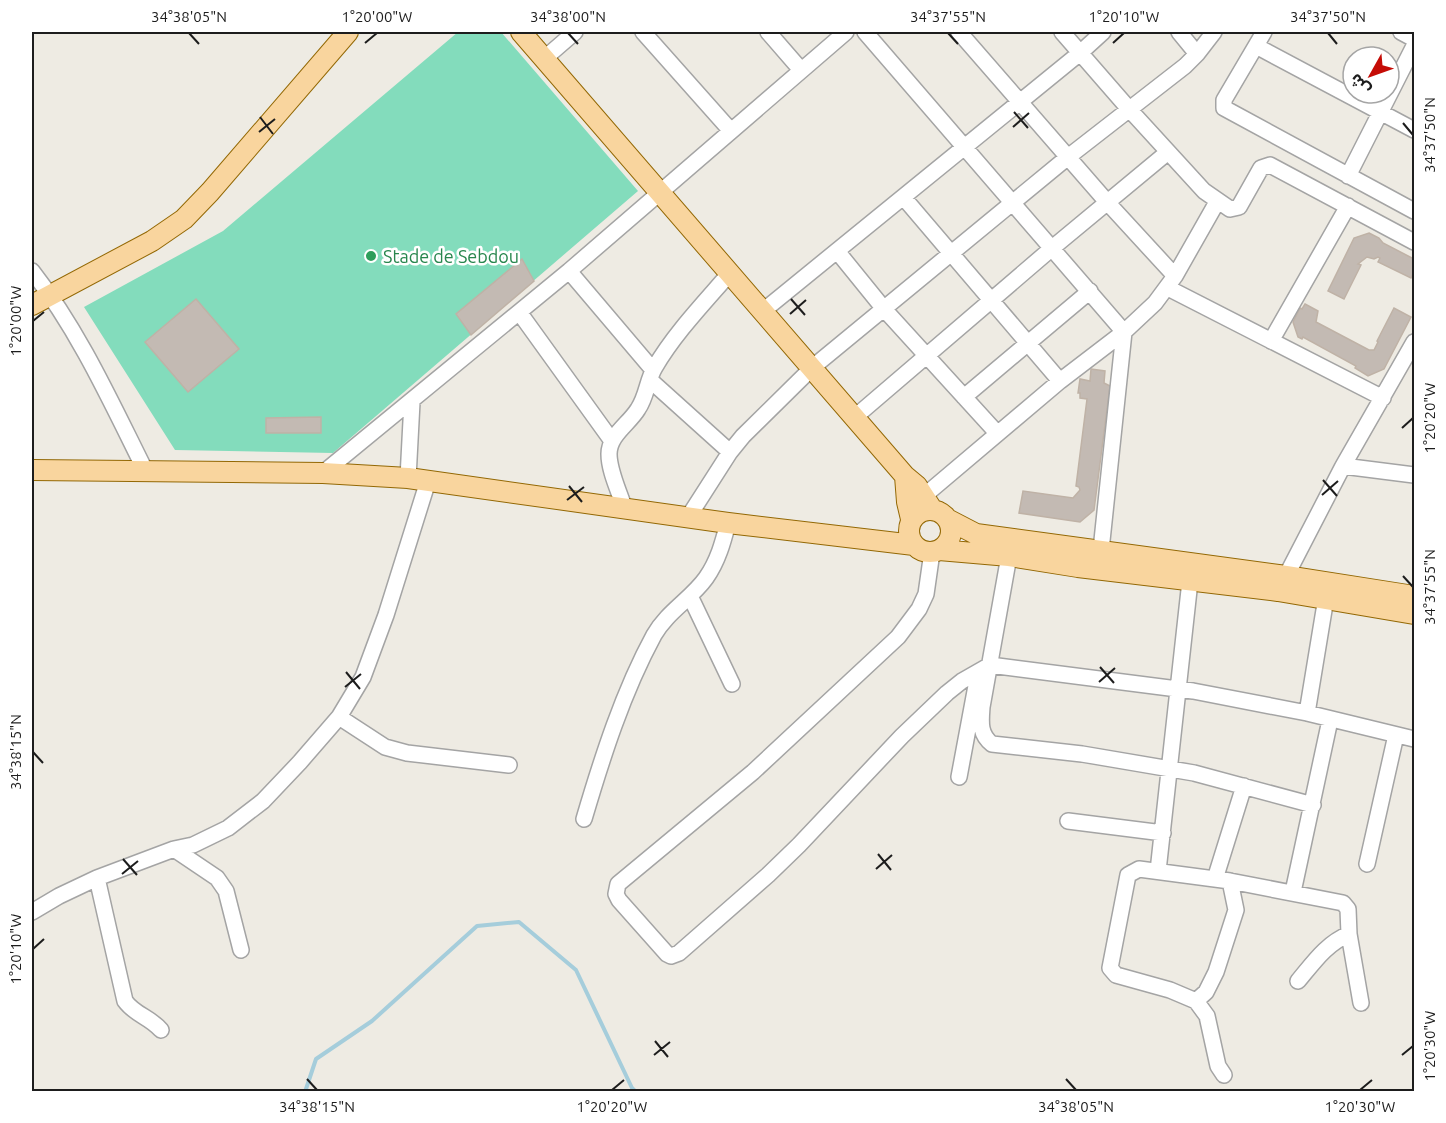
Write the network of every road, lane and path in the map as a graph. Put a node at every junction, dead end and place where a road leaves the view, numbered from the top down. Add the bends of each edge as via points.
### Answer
1 (348, 32) edge
2 (521, 32) edge
3 (575, 32) edge
4 (643, 32) edge
5 (768, 32) edge
6 (846, 32) edge
7 (865, 32) edge
8 (959, 32) edge
9 (1062, 32) edge
10 (1103, 32) edge
11 (1179, 32) edge
12 (1214, 32) edge
13 (1264, 32) edge
14 (1401, 32) edge
15 (1414, 39) edge
16 (1256, 45) junction
17 (1414, 46) edge
18 (1080, 53) junction
19 (1197, 54) junction
20 (545, 58) junction
21 (801, 70) junction
22 (1020, 102) junction
23 (1129, 109) junction
24 (1381, 112) junction
25 (1414, 130) edge
26 (731, 131) junction
27 (964, 147) junction
28 (1168, 152) junction
29 (1068, 158) junction
30 (1348, 176) junction
31 (658, 192) junction
32 (904, 198) junction
33 (1107, 202) junction
34 (1217, 202) junction
35 (1012, 204) junction
36 (1348, 206) junction
37 (1414, 211) edge
38 (1414, 242) edge
39 (1051, 249) junction
40 (837, 251) junction
41 (951, 254) junction
42 (32, 271) edge
43 (569, 271) junction
44 (729, 274) junction
45 (1172, 282) junction
46 (1090, 291) junction
47 (50, 294) junction
48 (991, 300) junction
49 (32, 305) edge
50 (885, 309) junction
51 (763, 311) junction
52 (519, 312) junction
53 (1124, 332) junction
54 (1271, 340) junction
55 (1414, 342) edge
56 (1028, 344) junction
57 (927, 356) junction
58 (813, 367) junction
59 (652, 375) junction
60 (1060, 381) junction
61 (964, 397) junction
62 (1383, 398) junction
63 (411, 402) junction
64 (855, 417) junction
65 (996, 433) junction
66 (612, 441) junction
67 (730, 452) junction
68 (1343, 466) junction
69 (32, 470) edge
70 (145, 470) junction
71 (323, 473) junction
72 (905, 476) junction
73 (1414, 476) edge
74 (408, 478) junction
75 (428, 481) junction
76 (928, 502) junction
77 (624, 507) junction
78 (689, 516) junction
79 (949, 520) junction
80 (728, 523) junction
81 (910, 523) junction
82 (883, 543) junction
83 (928, 549) junction
84 (1101, 550) junction
85 (1009, 556) junction
86 (1190, 581) junction
87 (1282, 584) junction
88 (690, 596) junction
89 (1414, 596) edge
90 (1326, 598) junction
91 (1414, 614) edge
92 (984, 668) junction
93 (732, 684) dead end
94 (1178, 688) junction
95 (1307, 713) junction
96 (339, 717) junction
97 (1330, 720) junction
98 (1396, 735) junction
99 (1414, 739) edge
100 (509, 765) dead end
101 (1170, 769) junction
102 (959, 777) dead end
103 (1244, 786) junction
104 (1313, 805) junction
105 (584, 819) dead end
106 (1068, 821) dead end
107 (1162, 833) junction
108 (174, 849) junction
109 (1367, 864) dead end
110 (1158, 871) junction
111 (97, 878) junction
112 (1223, 880) junction
113 (1293, 892) junction
114 (32, 912) edge
115 (1349, 934) junction
116 (241, 950) dead end
117 (1298, 981) dead end
118 (1196, 1001) junction
119 (1361, 1003) dead end
120 (162, 1030) dead end
121 (1224, 1075) dead end

1 - 47 main road via 184,219 152,241
2 - 20 main road
3 - 20 street
4 - 26 street
5 - 21 street
6 - 21 street
7 - 27 street
8 - 22 street
9 - 18 street
10 - 18 street
11 - 19 street
12 - 19 street
13 - 16 street
14 - 15 street
16 - 24 street
16 - 30 street via 1224,100 1224,108
17 - 24 street
18 - 22 street
18 - 23 street
19 - 23 street
20 - 31 main road
21 - 26 street
22 - 27 street
22 - 29 street
23 - 28 street
23 - 29 street
24 - 25 street
24 - 30 street
26 - 31 street
27 - 32 street
27 - 35 street
28 - 33 street
28 - 34 street
29 - 33 street
29 - 35 street
30 - 37 street
31 - 43 street
31 - 44 main road
32 - 40 street
32 - 41 street
33 - 39 street
33 - 45 street
34 - 36 street via 1230,209 1239,207 1261,168 1270,165
34 - 45 street
35 - 39 street
35 - 41 street
36 - 38 street
36 - 54 street
39 - 46 street
39 - 48 street
40 - 50 street
40 - 51 street
41 - 48 street
41 - 50 street
42 - 47 street
43 - 52 street
43 - 59 street
44 - 51 main road
44 - 59 street via 676,337
45 - 53 street
45 - 54 street
46 - 53 street
46 - 56 street
47 - 49 main road
47 - 70 street
48 - 56 street
48 - 57 street
50 - 57 street
50 - 58 street
51 - 58 main road
52 - 63 street
52 - 66 street
53 - 60 street
53 - 84 street
54 - 62 street
55 - 62 street
56 - 60 street
56 - 61 street
57 - 61 street
57 - 64 street
58 - 64 main road
58 - 67 street
59 - 66 street via 638,410
59 - 67 street
60 - 65 street
61 - 65 street
62 - 68 street
63 - 71 street
63 - 74 street
64 - 72 main road
65 - 76 street
66 - 77 street via 611,465
67 - 78 street
68 - 73 street
68 - 87 street
69 - 70 main road
70 - 71 main road
71 - 74 main road
72 - 76 main road
72 - 81 main road
74 - 75 main road
75 - 77 main road
75 - 96 street via 363,678
76 - 79 main road
76 - 81 main road
77 - 78 main road
78 - 80 main road
79 - 83 main road via 949,541
79 - 84 main road via 976,534
80 - 82 main road
80 - 88 street via 715,563
81 - 82 main road
81 - 83 main road via 908,533
82 - 83 main road
83 - 85 main road
83 - 92 street via 926,594 898,637 753,772 623,879 616,888 619,900 667,954 675,956 799,846 947,693
84 - 87 main road
85 - 86 main road
85 - 92 street
86 - 87 main road
86 - 94 street
87 - 89 main road
87 - 90 main road
88 - 93 street
88 - 105 street via 655,634 612,731
90 - 91 main road
90 - 95 street
92 - 94 street
92 - 101 street via 981,725 983,736 992,744
92 - 102 street
94 - 95 street
94 - 101 street
95 - 97 street
96 - 100 street via 385,747
96 - 108 street via 263,801 228,828 194,845
97 - 98 street
97 - 104 street
98 - 99 street
98 - 109 street
101 - 103 street
101 - 107 street
103 - 104 street
103 - 112 street
104 - 113 street
106 - 107 street
107 - 110 street
108 - 111 street
108 - 116 street via 217,878 226,891
110 - 112 street
110 - 118 street via 1139,869 1128,875 1110,968 1116,975
111 - 114 street
111 - 120 street via 125,1001
112 - 113 street
112 - 118 street via 1236,910 1216,972 1206,992
113 - 115 street via 1343,903 1348,909
115 - 117 street via 1324,949
115 - 119 street
118 - 121 street via 1207,1016 1218,1066

